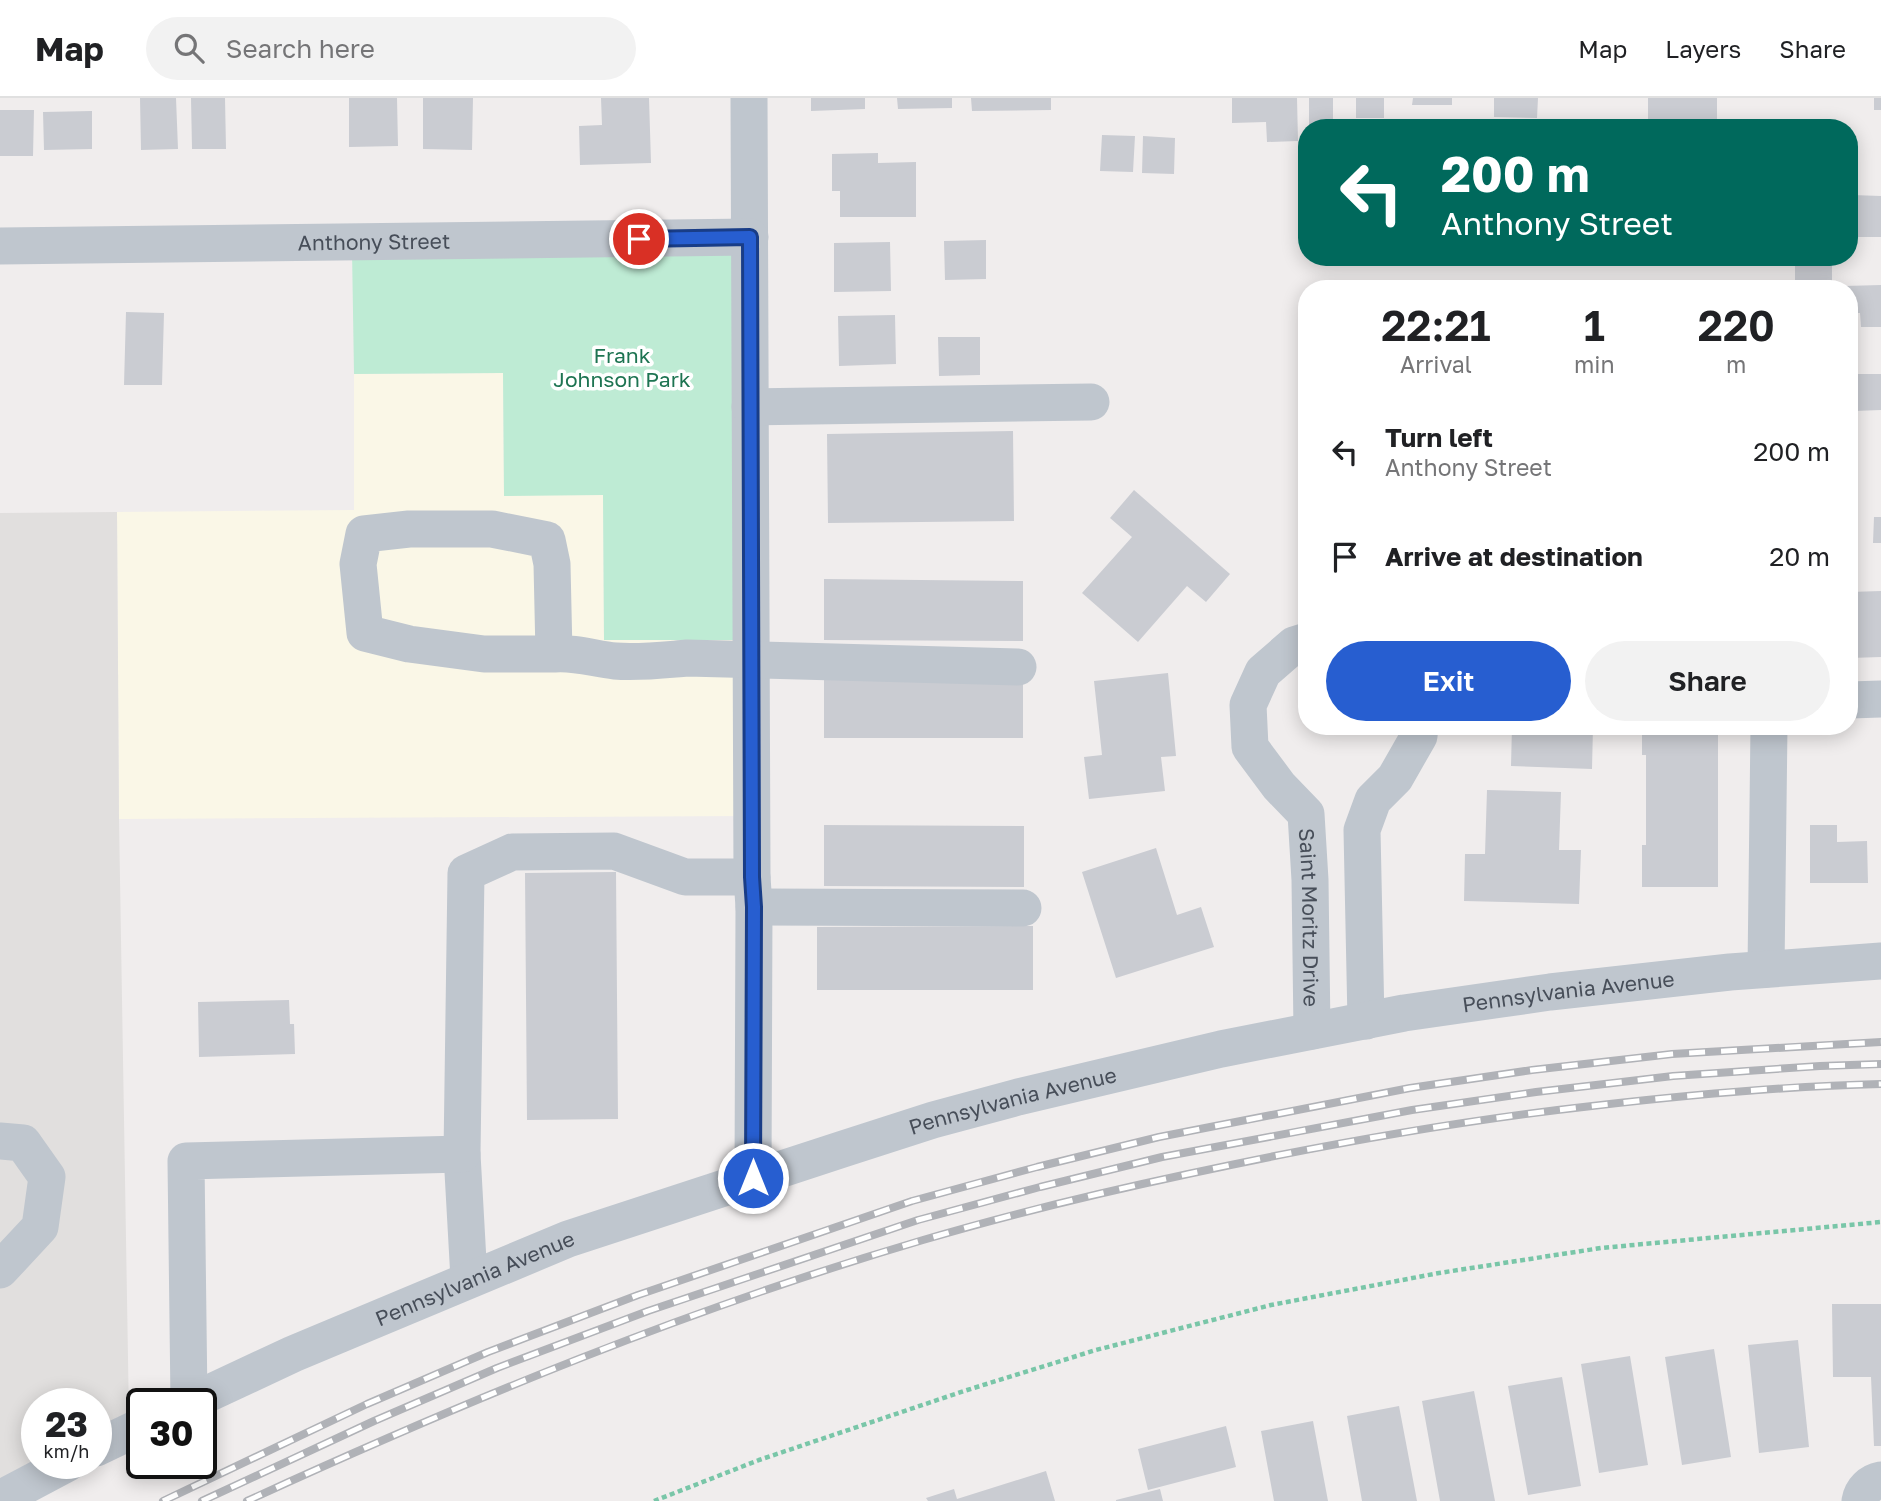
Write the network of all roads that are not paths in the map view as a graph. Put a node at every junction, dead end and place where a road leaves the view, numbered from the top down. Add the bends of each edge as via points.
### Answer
1 (749, 98) edge
2 (750, 237) junction
3 (0, 246) edge
4 (1091, 402) dead end
5 (750, 407) junction
6 (1298, 644) edge
7 (554, 653) junction
8 (751, 660) junction
9 (1018, 667) dead end
10 (1881, 699) edge
11 (1858, 700) edge
12 (1419, 735) edge
13 (1769, 735) edge
14 (753, 892) junction
15 (1023, 908) dead end
16 (1881, 961) edge
17 (1766, 969) junction
18 (1366, 1021) junction
19 (1312, 1031) junction
20 (0, 1140) edge
21 (462, 1154) junction
22 (753, 1178) junction
23 (4, 1260) edge
24 (469, 1279) junction
25 (188, 1388) edge
26 (217, 1389) edge
27 (38, 1479) edge
28 (1881, 1480) edge
29 (0, 1499) edge
30 (1860, 1501) edge

1 - 2 street
2 - 3 street, Anthony Street
2 - 5 street
4 - 5 street
5 - 8 street
6 - 19 street, Saint Moritz Drive via 1263,672 1248,705 1250,747 1306,814
7 - 7 street via 484,654 365,633 358,564 364,534 492,529 547,540 552,564
7 - 8 street via 642,662
8 - 9 street
8 - 14 street
10 - 11 street
12 - 18 street via 1395,778 1373,800 1362,830
13 - 17 street
14 - 15 street
14 - 21 street via 685,877 614,851 512,852 466,873
14 - 22 street
16 - 17 street, Pennsylvania Avenue
17 - 18 street, Pennsylvania Avenue via 1550,992
18 - 19 street, Pennsylvania Avenue
19 - 22 street, Pennsylvania Avenue via 1018,1097
20 - 23 street via 23,1143 47,1177 40,1227
21 - 24 street
21 - 25 street via 186,1161
22 - 24 street, Pennsylvania Avenue via 568,1238
24 - 26 street, Pennsylvania Avenue
27 - 29 street
28 - 30 street via 1868,1485

